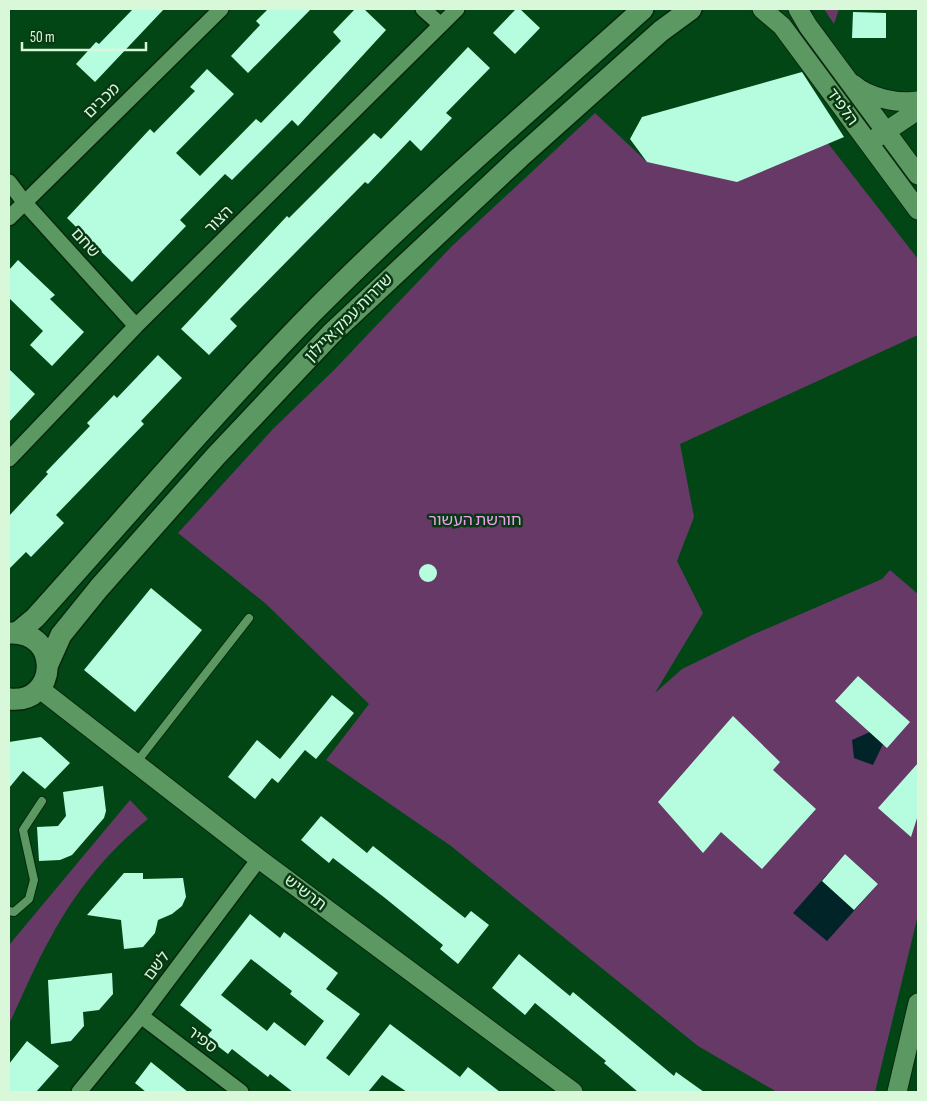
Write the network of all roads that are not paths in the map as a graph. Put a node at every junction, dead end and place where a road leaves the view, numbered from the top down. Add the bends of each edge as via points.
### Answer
1 (221, 9) edge
2 (423, 9) edge
3 (457, 9) edge
4 (643, 9) edge
5 (691, 9) edge
6 (762, 9) edge
7 (798, 9) edge
8 (441, 25) junction
9 (844, 75) junction
10 (918, 102) edge
11 (918, 110) edge
12 (886, 132) junction
13 (869, 143) junction
14 (918, 175) edge
15 (9, 182) edge
16 (24, 202) junction
17 (918, 210) edge
18 (9, 218) edge
19 (136, 326) junction
20 (9, 459) edge
21 (249, 618) dead end
22 (13, 633) edge
23 (48, 664) junction
24 (40, 689) junction
25 (11, 701) edge
26 (134, 764) junction
27 (42, 801) dead end
28 (259, 859) junction
29 (9, 911) edge
30 (918, 1003) edge
31 (141, 1016) junction
32 (79, 1092) edge
33 (241, 1092) edge
34 (573, 1092) edge
35 (897, 1092) edge

1 - 16 street, מכבים
2 - 8 street
3 - 8 street, הצור
4 - 22 main road, שדרות עמק איילון via 416,214 311,314 194,438 35,618
5 - 23 main road, שדרות עמק איילון via 520,157 332,334 215,457 99,588 61,635
6 - 13 street, הלפיד via 782,26
7 - 9 street, הלפיד
8 - 19 street, הצור
9 - 10 street via 857,87 873,94 908,103
9 - 12 street, הלפיד
11 - 12 street
12 - 13 street
12 - 14 street, הלפיד
13 - 17 street, הלפיד
15 - 16 street, שחם
16 - 18 street, מכבים
16 - 19 street, שחם
19 - 20 street, הצור
21 - 26 lane
22 - 23 main road via 28,636 38,643
23 - 24 main road, שדרות עמק איילון
24 - 25 main road via 27,698
24 - 26 street, תרשיש
26 - 28 street, תרשיש
27 - 29 lane via 23,830 34,880 29,899 14,912
28 - 31 street, לשם
28 - 34 street, תרשיש
30 - 35 street
31 - 32 street, לשם
31 - 33 street, ספיר

